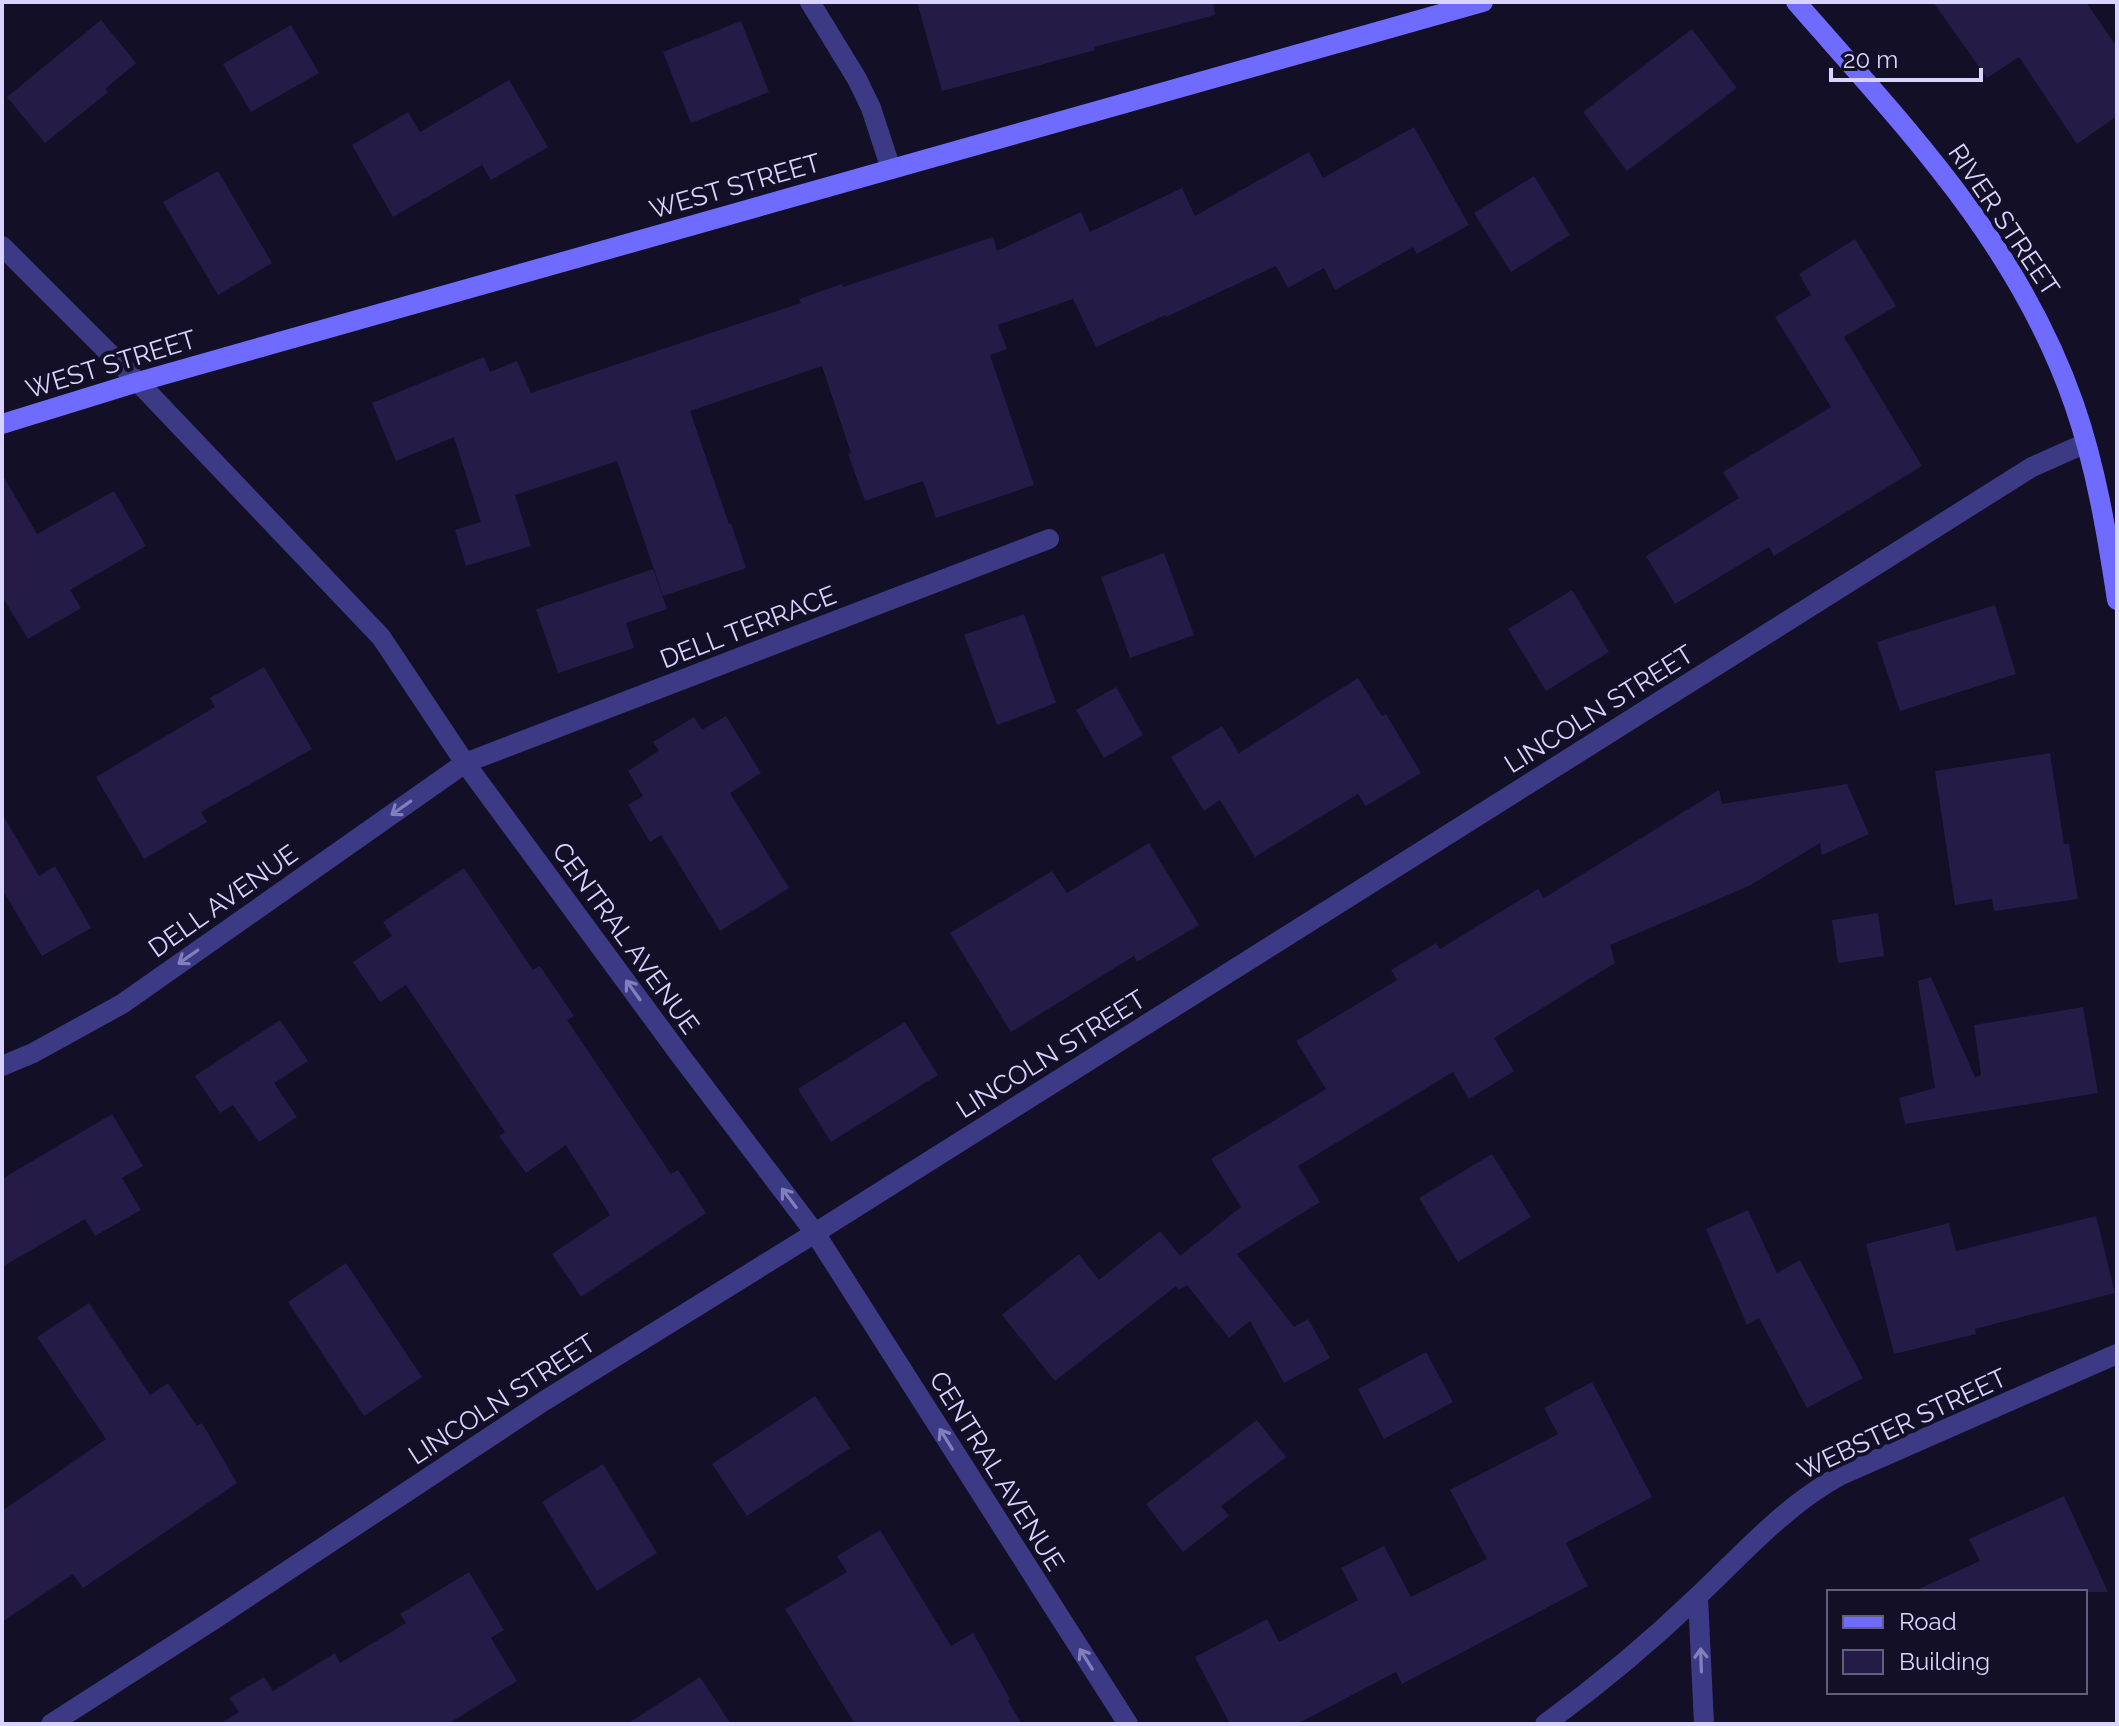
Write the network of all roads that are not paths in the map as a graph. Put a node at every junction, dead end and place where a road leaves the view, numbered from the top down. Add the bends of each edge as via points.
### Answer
1 (810, 2) edge
2 (1483, 2) edge
3 (1796, 2) edge
4 (891, 169) junction
5 (2, 246) edge
6 (138, 382) junction
7 (2, 424) edge
8 (2086, 443) junction
9 (1049, 539) dead end
10 (2117, 600) edge
11 (465, 763) junction
12 (2, 1066) edge
13 (815, 1233) junction
14 (2117, 1354) edge
15 (1698, 1597) junction
16 (51, 1724) edge
17 (1128, 1724) edge
18 (1545, 1724) edge
19 (1704, 1724) edge

1 - 4 street via 871,108
2 - 4 main road, WEST STREET
3 - 8 main road, RIVER STREET via 1957,189 2013,272 2057,360
4 - 6 main road, WEST STREET
5 - 6 street, CENTRAL AVENUE
6 - 7 main road, WEST STREET
6 - 11 street, CENTRAL AVENUE via 381,637
8 - 10 main road, RIVER STREET
8 - 13 street, LINCOLN STREET via 2018,476
9 - 11 street, DELL TERRACE
11 -> 12 street, DELL AVENUE via 122,1004
13 -> 11 street, CENTRAL AVENUE
13 - 16 street, LINCOLN STREET via 544,1401
17 -> 13 street, CENTRAL AVENUE
14 - 15 street, WEBSTER STREET via 1816,1489
15 - 18 street, WEBSTER STREET via 1629,1661
19 -> 15 street

